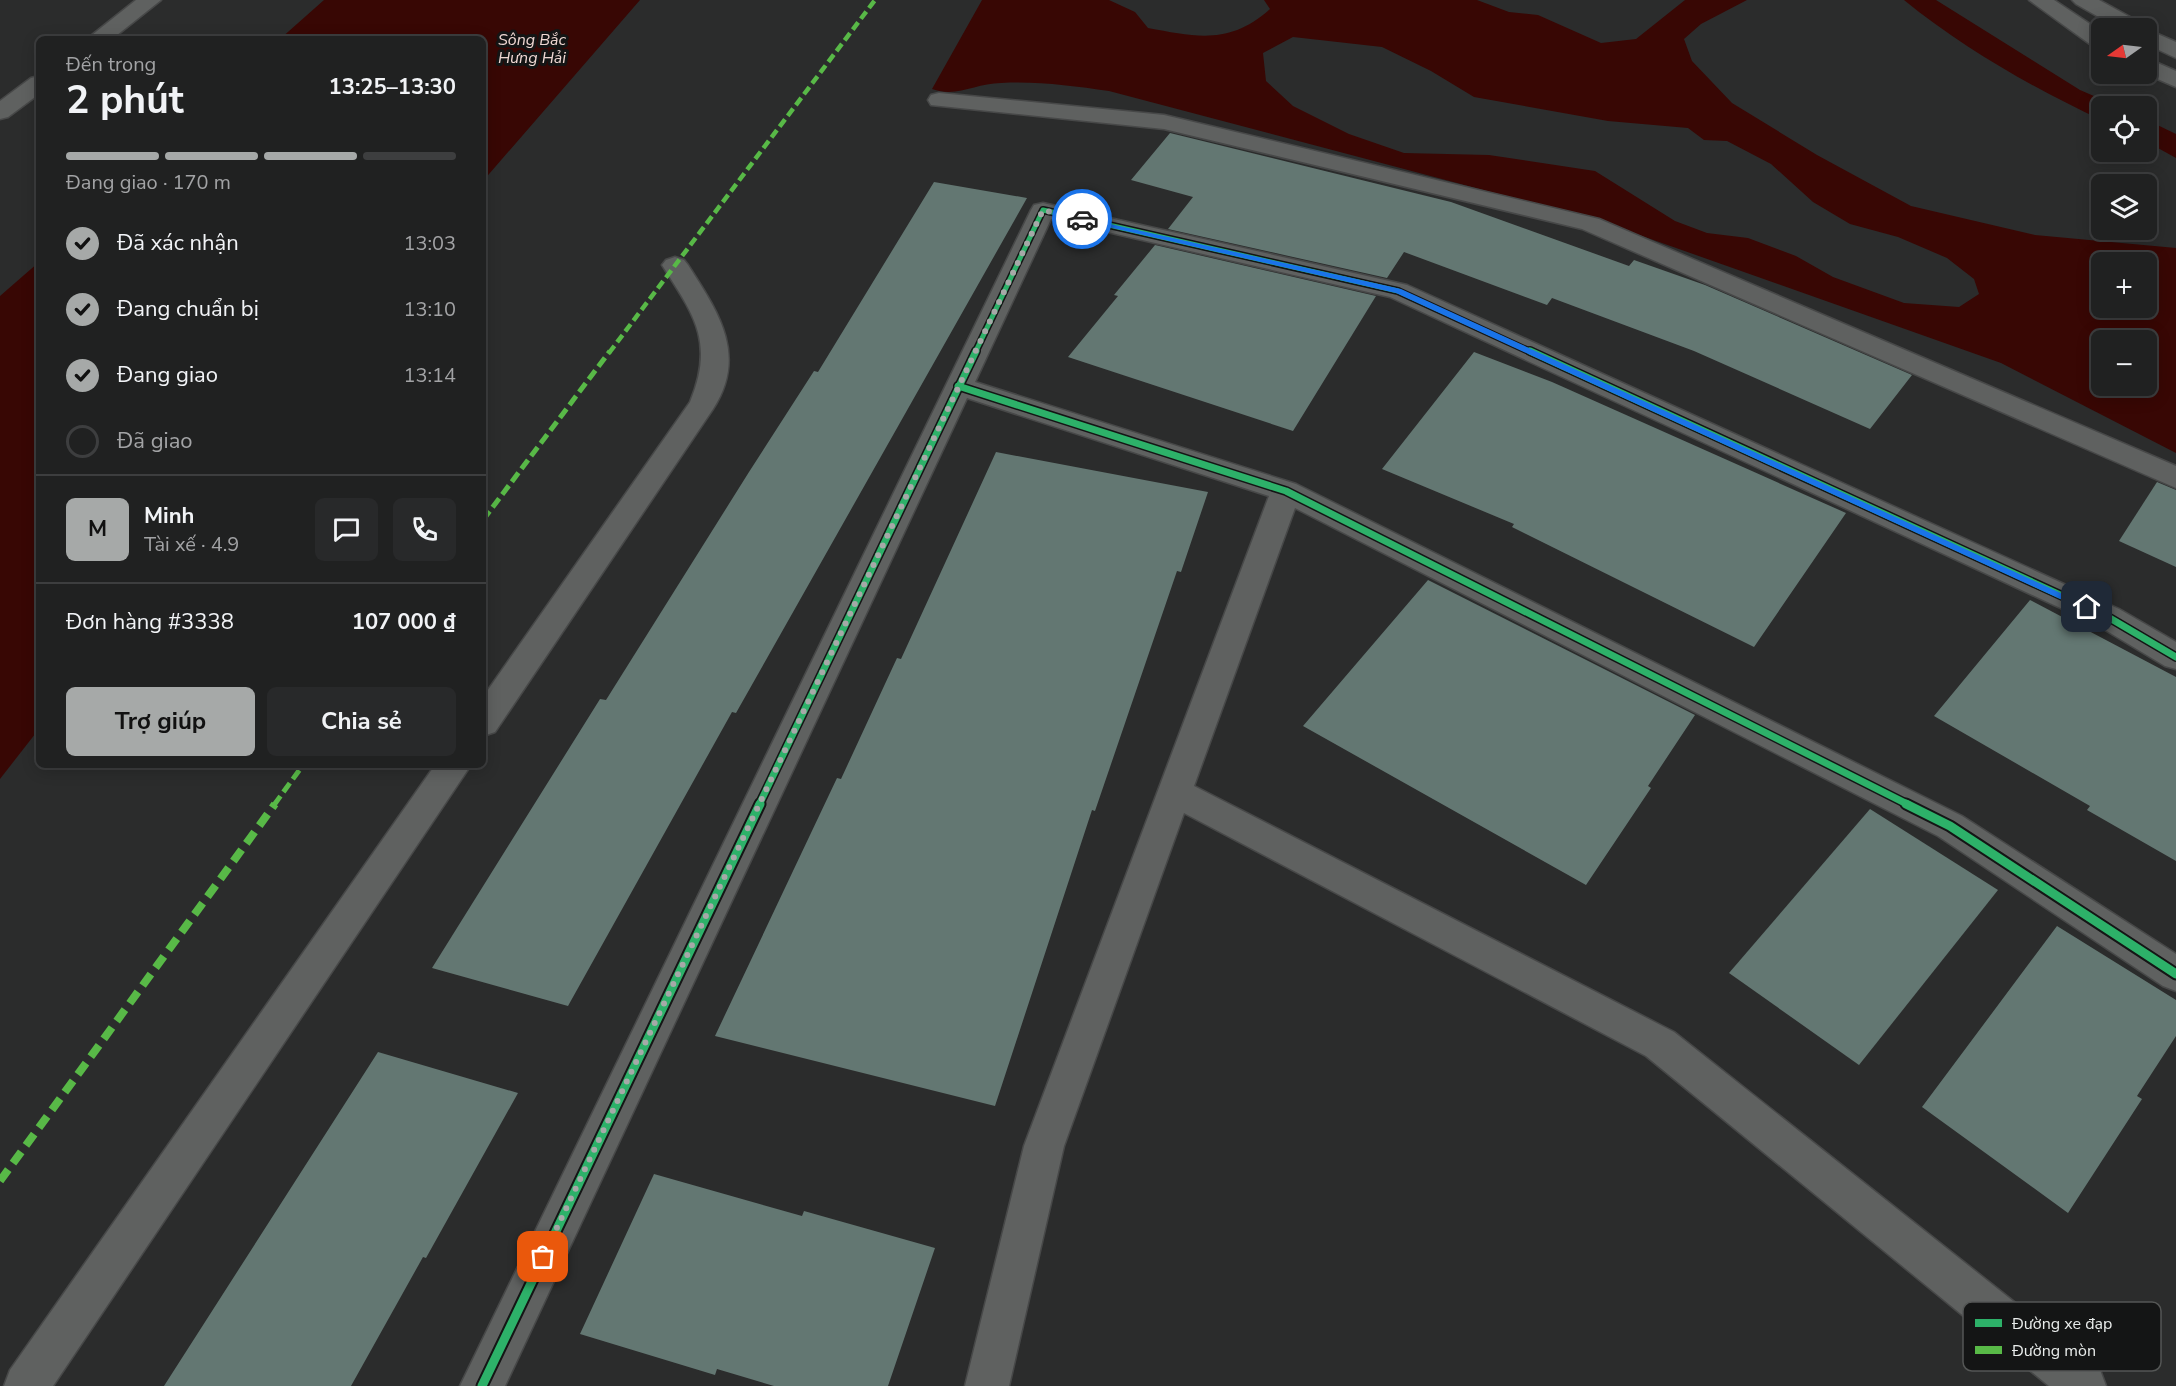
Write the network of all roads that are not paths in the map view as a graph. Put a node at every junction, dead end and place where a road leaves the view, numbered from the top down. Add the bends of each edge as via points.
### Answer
1 (150, 0) edge
2 (2040, 0) edge
3 (2083, 0) edge
4 (2115, 18) edge
5 (2091, 35) edge
6 (102, 36) edge
7 (2157, 41) edge
8 (2176, 51) edge
9 (2157, 70) edge
10 (2176, 80) edge
11 (36, 85) edge
12 (939, 100) dead end
13 (0, 112) edge
14 (675, 266) dead end
15 (958, 386) junction
16 (2176, 478) edge
17 (1286, 491) junction
18 (2176, 657) edge
19 (486, 719) edge
20 (452, 768) edge
21 (1175, 792) junction
22 (2176, 974) edge
23 (1980, 1302) edge
24 (2065, 1371) edge
25 (26, 1386) edge
26 (482, 1386) edge
27 (987, 1386) edge
28 (2084, 1386) edge

1 - 6 street
2 - 5 street
3 - 4 street
7 - 8 street
9 - 10 street
11 - 13 street
12 - 16 street via 1164,122 1590,224
14 - 19 street via 703,312 714,340 715,370 703,403
15 - 17 street
15 - 18 street via 1043,210 1398,291 2108,617
15 - 26 street
17 - 21 street
17 - 22 street via 1950,826
20 - 25 street
21 - 23 street via 1660,1044
21 - 27 street via 1044,1146
24 - 28 street

